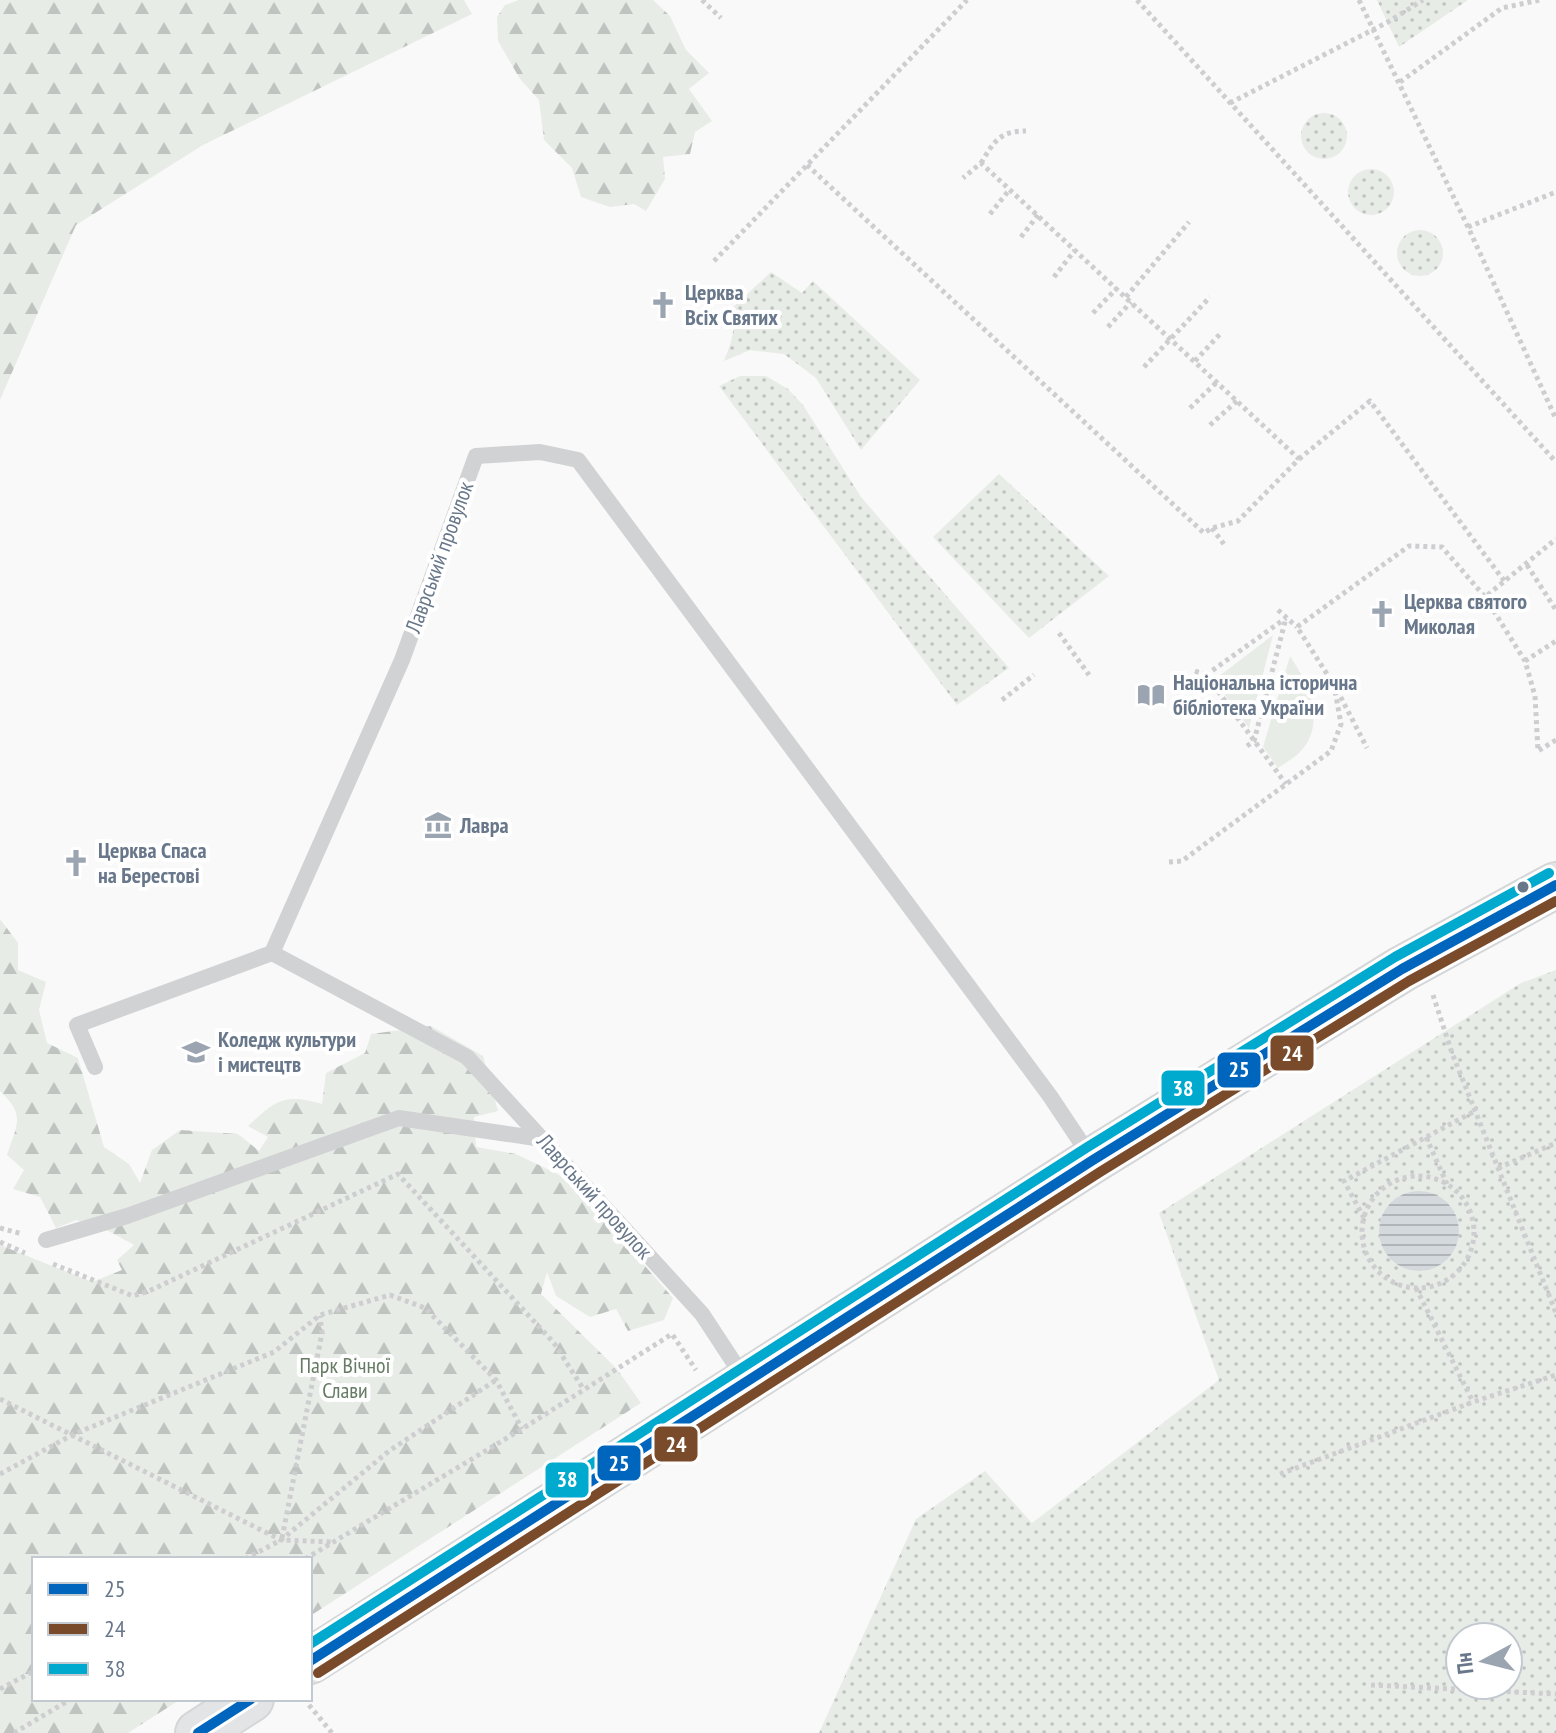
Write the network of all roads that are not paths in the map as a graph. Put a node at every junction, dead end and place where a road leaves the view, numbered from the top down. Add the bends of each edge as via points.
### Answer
1 (1556, 885) edge
2 (272, 953) junction
3 (95, 1067) dead end
4 (542, 1139) junction
5 (1093, 1160) junction
6 (46, 1240) dead end
7 (746, 1381) junction
8 (312, 1660) edge
9 (248, 1701) edge
10 (198, 1733) edge

1 - 5 main road via 1402,969
2 - 3 lane via 77,1025
2 - 4 lane, Лаврський провулок via 467,1057
2 - 5 lane, Лаврський провулок via 402,660 476,456 540,452 578,460
4 - 6 lane via 399,1118
4 - 7 lane, Лаврський провулок via 702,1314
5 - 7 main road
7 - 8 main road
9 - 10 main road

